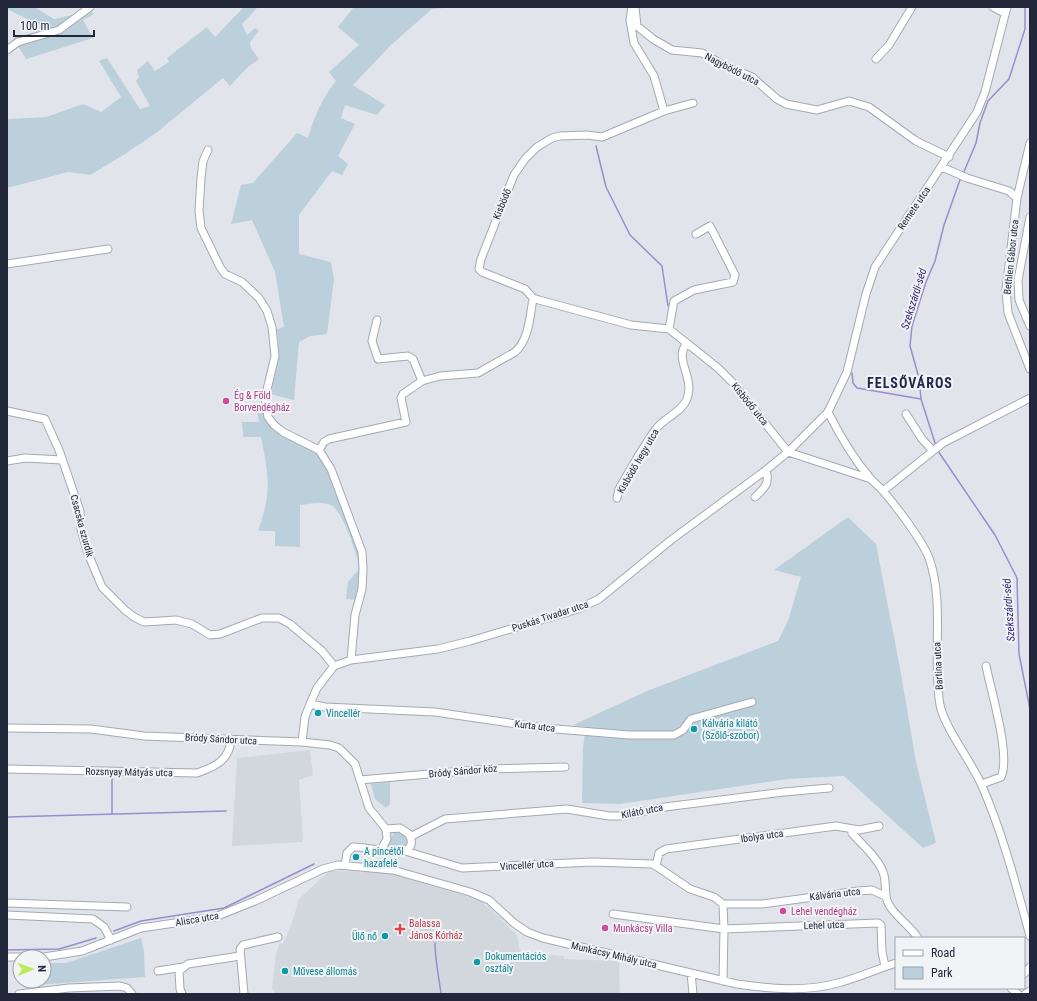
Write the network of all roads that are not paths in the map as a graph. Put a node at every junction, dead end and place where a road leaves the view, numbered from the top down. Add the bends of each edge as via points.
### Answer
1 (90, 7) edge
2 (634, 7) edge
3 (912, 7) edge
4 (993, 8) edge
5 (1005, 10) edge
6 (7, 50) edge
7 (876, 59) dead end
8 (693, 103) dead end
9 (664, 111) junction
10 (1030, 143) edge
11 (208, 150) dead end
12 (949, 157) junction
13 (1025, 162) junction
14 (942, 167) junction
15 (1009, 191) junction
16 (1017, 198) junction
17 (1030, 218) edge
18 (696, 234) dead end
19 (108, 249) dead end
20 (7, 264) edge
21 (533, 298) junction
22 (377, 320) dead end
23 (1030, 326) edge
24 (669, 329) junction
25 (686, 344) junction
26 (1030, 369) edge
27 (422, 381) junction
28 (1030, 398) edge
29 (7, 411) edge
30 (828, 412) junction
31 (906, 414) dead end
32 (319, 450) junction
33 (932, 450) junction
34 (788, 452) junction
35 (62, 460) junction
36 (7, 461) edge
37 (766, 470) junction
38 (871, 479) junction
39 (883, 491) junction
40 (755, 497) dead end
41 (617, 498) dead end
42 (351, 660) junction
43 (334, 666) junction
44 (986, 666) dead end
45 (752, 702) dead end
46 (310, 704) junction
47 (7, 728) edge
48 (231, 739) junction
49 (302, 742) junction
50 (565, 767) dead end
51 (7, 769) edge
52 (360, 780) junction
53 (982, 784) junction
54 (829, 788) dead end
55 (879, 826) dead end
56 (386, 829) junction
57 (852, 834) dead end
58 (410, 837) junction
59 (381, 850) junction
60 (405, 851) junction
61 (345, 865) junction
62 (654, 865) junction
63 (885, 896) junction
64 (7, 903) edge
65 (723, 904) junction
66 (127, 907) dead end
67 (613, 914) dead end
68 (7, 915) edge
69 (724, 929) junction
70 (1030, 936) edge
71 (278, 937) dead end
72 (917, 937) edge
73 (111, 940) junction
74 (52, 956) edge
75 (240, 956) junction
76 (895, 963) edge
77 (885, 966) junction
78 (183, 967) junction
79 (158, 971) dead end
80 (691, 973) junction
81 (723, 981) junction
82 (1030, 991) edge
83 (131, 992) edge
84 (19, 994) edge
85 (182, 994) edge
86 (244, 994) edge
87 (693, 994) edge
88 (1025, 994) edge

1 - 6 street via 59,30 18,42
2 - 9 street via 630,20 634,43 652,72
2 - 12 street, Nagybödő utca via 637,26 672,50 708,55 752,77 786,104 817,110 849,101 869,107 916,141
3 - 7 street via 889,45
4 - 5 street
5 - 12 street, Remete utca via 979,106
8 - 9 street, Kisbödő
9 - 21 street, Kisbödő via 602,138 587,135 552,138 537,147 525,159 506,193 479,269 526,288
10 - 13 street, Bethlen Gábor utca
11 - 32 street via 200,178 201,228 220,268 225,274 242,282 259,298 272,326 275,356 266,398 268,417 283,432
12 - 14 street, Remete utca
13 - 15 street via 1013,189
13 - 16 street, Bethlen Gábor utca
14 - 15 street
14 - 30 street, Remete utca via 875,267 847,372
15 - 16 street
16 - 26 street, Bethlen Gábor utca via 1007,275 1007,305 1016,337
17 - 23 street via 1018,280 1019,300
18 - 24 street via 710,226 735,275 733,282 694,290 674,301
19 - 20 street
21 - 24 street, Kisbödő via 631,325
21 - 27 street via 528,327 520,348 515,352 478,373 440,376
22 - 27 street via 372,341 378,359 408,356 412,358
24 - 25 street, Kisbödő utca
25 - 34 street, Kisbödő utca via 733,383
25 - 41 street, Kisbödő hegy utca via 682,352 690,382 686,402 657,427 619,489
27 - 32 street via 401,398 406,422 329,439
28 - 33 street
29 - 35 street, Csacska szurdik via 45,419
30 - 34 street, Remete utca
30 - 38 street, Bartina utca via 850,452
31 - 33 street via 922,440
32 - 42 street via 331,469 362,552 362,589 355,615
33 - 39 street
34 - 37 street, Puskás Tivadar utca
34 - 38 street
35 - 36 street via 25,458
35 - 43 street, Csacska szurdik via 80,511 81,529 87,551 102,587 134,617 144,622 184,621 210,634 220,634 262,618 279,618 322,651
37 - 40 street via 768,482
37 - 42 street, Puskás Tivadar utca via 670,540 599,599 578,609 438,649
38 - 39 street, Bartina utca
39 - 53 street, Bartina utca via 929,557 935,581 941,706 945,719
42 - 43 street, Puskás Tivadar utca
43 - 46 street via 317,688
44 - 53 street via 1004,766 1001,777
45 - 46 street, Kurta utca via 690,719 683,730 674,735 629,736 544,728 435,712
46 - 49 street via 305,717
47 - 48 street, Bródy Sándor utca via 90,729 144,736
48 - 49 street, Bródy Sándor utca
48 - 51 street, Rozsnyay Mátyás utca via 231,746 223,762 197,773
49 - 52 street, Bródy Sándor utca via 340,748 355,764
50 - 52 street, Bródy Sándor köz via 487,769
52 - 56 street, Bródy Sándor utca via 369,808
53 - 70 street, Bartina utca via 996,820
54 - 58 street, Kilátó utca via 665,807 622,816 567,809 445,819
55 - 62 street, Ibolya utca via 859,830 836,826 666,849 658,853
56 - 58 street via 400,828
56 - 59 street via 387,839
57 - 63 street via 878,862 883,872
58 - 60 street via 409,847
59 - 60 street, Vincellér utca via 396,853
59 - 61 street, Vincellér utca via 353,847 347,853
60 - 62 street, Vincellér utca via 462,868 592,862
61 - 73 street, Alisca utca via 323,869 256,901 215,917 141,928
61 - 80 street, Munkácsy Mihály utca via 393,870 470,892 489,900 514,923 543,938
62 - 65 street, Kálvária utca via 690,889 714,897
63 - 65 street, Kálvária utca via 872,890 762,904
63 - 72 street via 891,908 911,927
64 - 66 street
65 - 69 street
67 - 69 street
68 - 73 street via 93,919 104,927
69 - 77 street, Lehel utca via 878,923 881,925
69 - 81 street
71 - 75 street via 243,945
73 - 74 street, Alisca utca via 82,951
75 - 78 street
75 - 86 street
76 - 77 street, Munkácsy Mihály utca
77 - 81 street, Munkácsy Mihály utca via 838,983 806,988 764,988
78 - 79 street
78 - 85 street via 179,971
80 - 81 street, Munkácsy Mihály utca
80 - 87 street
82 - 88 street
83 - 84 street via 123,986 113,986

